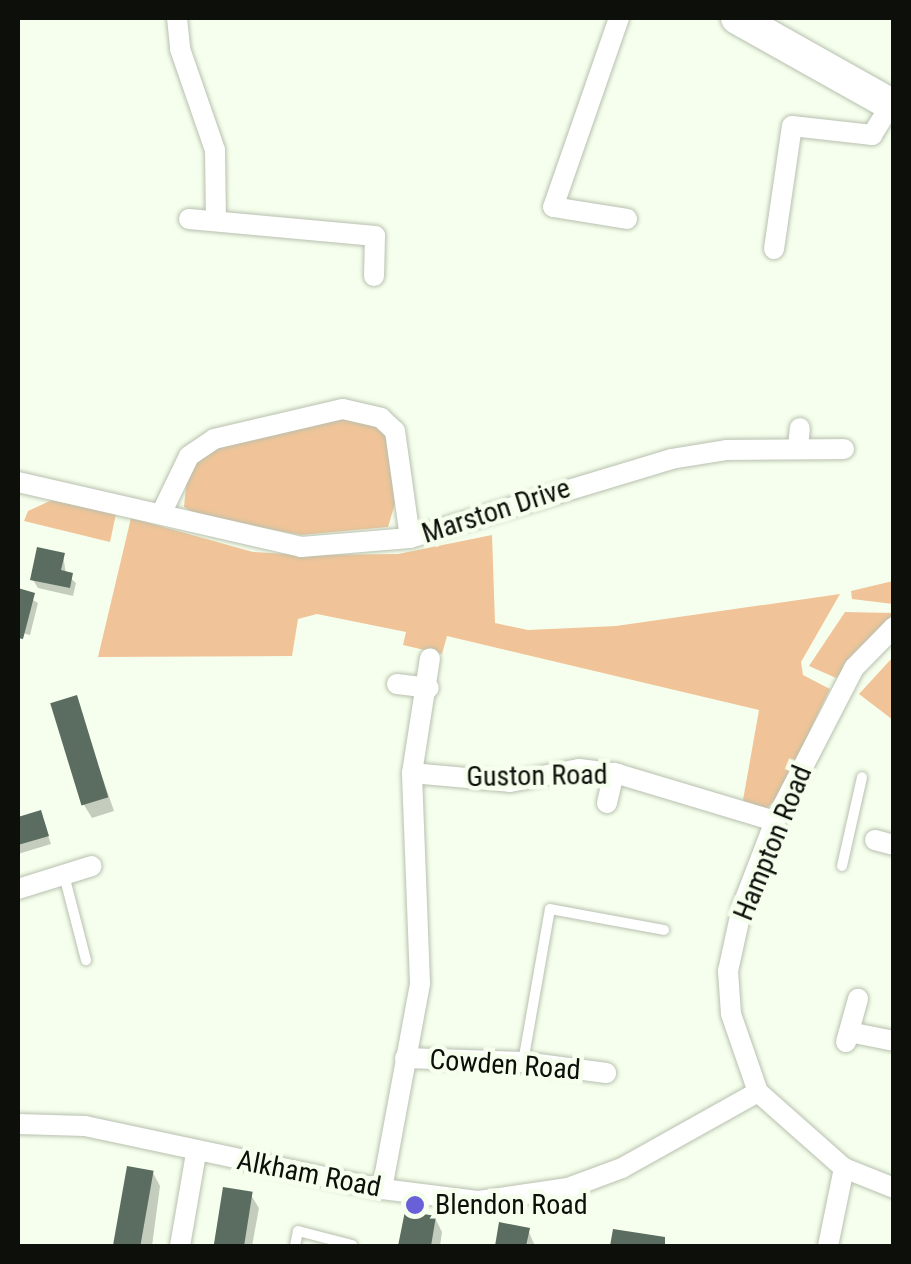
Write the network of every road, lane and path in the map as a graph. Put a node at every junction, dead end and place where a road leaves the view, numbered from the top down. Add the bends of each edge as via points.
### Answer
1 (177, 18) edge
2 (620, 18) edge
3 (751, 20) edge
4 (892, 106) edge
5 (189, 218) dead end
6 (627, 219) dead end
7 (216, 221) junction
8 (774, 248) dead end
9 (374, 276) dead end
10 (844, 449) dead end
11 (19, 482) edge
12 (18, 506) edge
13 (160, 514) junction
14 (410, 538) junction
15 (894, 626) edge
16 (430, 658) dead end
17 (397, 684) dead end
18 (429, 688) junction
19 (412, 773) junction
20 (614, 773) junction
21 (862, 776) dead end
22 (607, 803) dead end
23 (775, 821) junction
24 (850, 836) junction
25 (884, 842) edge
26 (92, 866) dead end
27 (842, 866) dead end
28 (64, 876) junction
29 (18, 889) edge
30 (536, 906) dead end
31 (550, 909) junction
32 (664, 930) dead end
33 (86, 960) dead end
34 (858, 999) dead end
35 (894, 1041) edge
36 (404, 1058) junction
37 (523, 1062) junction
38 (606, 1073) dead end
39 (758, 1092) junction
40 (18, 1124) edge
41 (196, 1152) junction
42 (844, 1168) junction
43 (894, 1188) edge
44 (382, 1189) junction
45 (352, 1244) edge
46 (180, 1246) edge
47 (295, 1246) edge
48 (828, 1246) edge

1 - 7 street via 180,49 215,150
2 - 6 street via 552,207
3 - 4 highway
4 - 8 street via 872,136 792,126
5 - 7 street
7 - 9 street via 375,236
10 - 14 street, Marston Drive via 798,438 671,459
11 - 12 street
11 - 13 street, Marston Drive
13 - 14 street, Marston Drive via 301,547
13 - 14 street via 188,456 214,439 343,408 381,418 395,431
15 - 23 street, Hampton Road via 854,668
16 - 18 street
17 - 18 street
18 - 19 street
19 - 20 street, Guston Road via 510,782 579,769
19 - 36 street via 420,982
20 - 22 street
20 - 23 street, Guston Road
21 - 24 lane
23 - 39 street, Hampton Road via 742,907 728,970 731,1014
24 - 25 lane
24 - 27 lane
26 - 28 street
28 - 29 street
28 - 33 lane
30 - 31 lane
31 - 32 lane
31 - 37 lane
34 - 35 street via 848,1037
36 - 37 street, Cowden Road
36 - 44 street
37 - 38 street, Cowden Road
39 - 42 street, Hampton Road
39 - 44 street, Alkham Road via 622,1168 568,1188 480,1201
40 - 41 street, Alkham Road via 85,1126
41 - 44 street, Alkham Road
41 - 46 street
42 - 43 street, Hampton Road
42 - 48 street
45 - 47 lane via 298,1231

